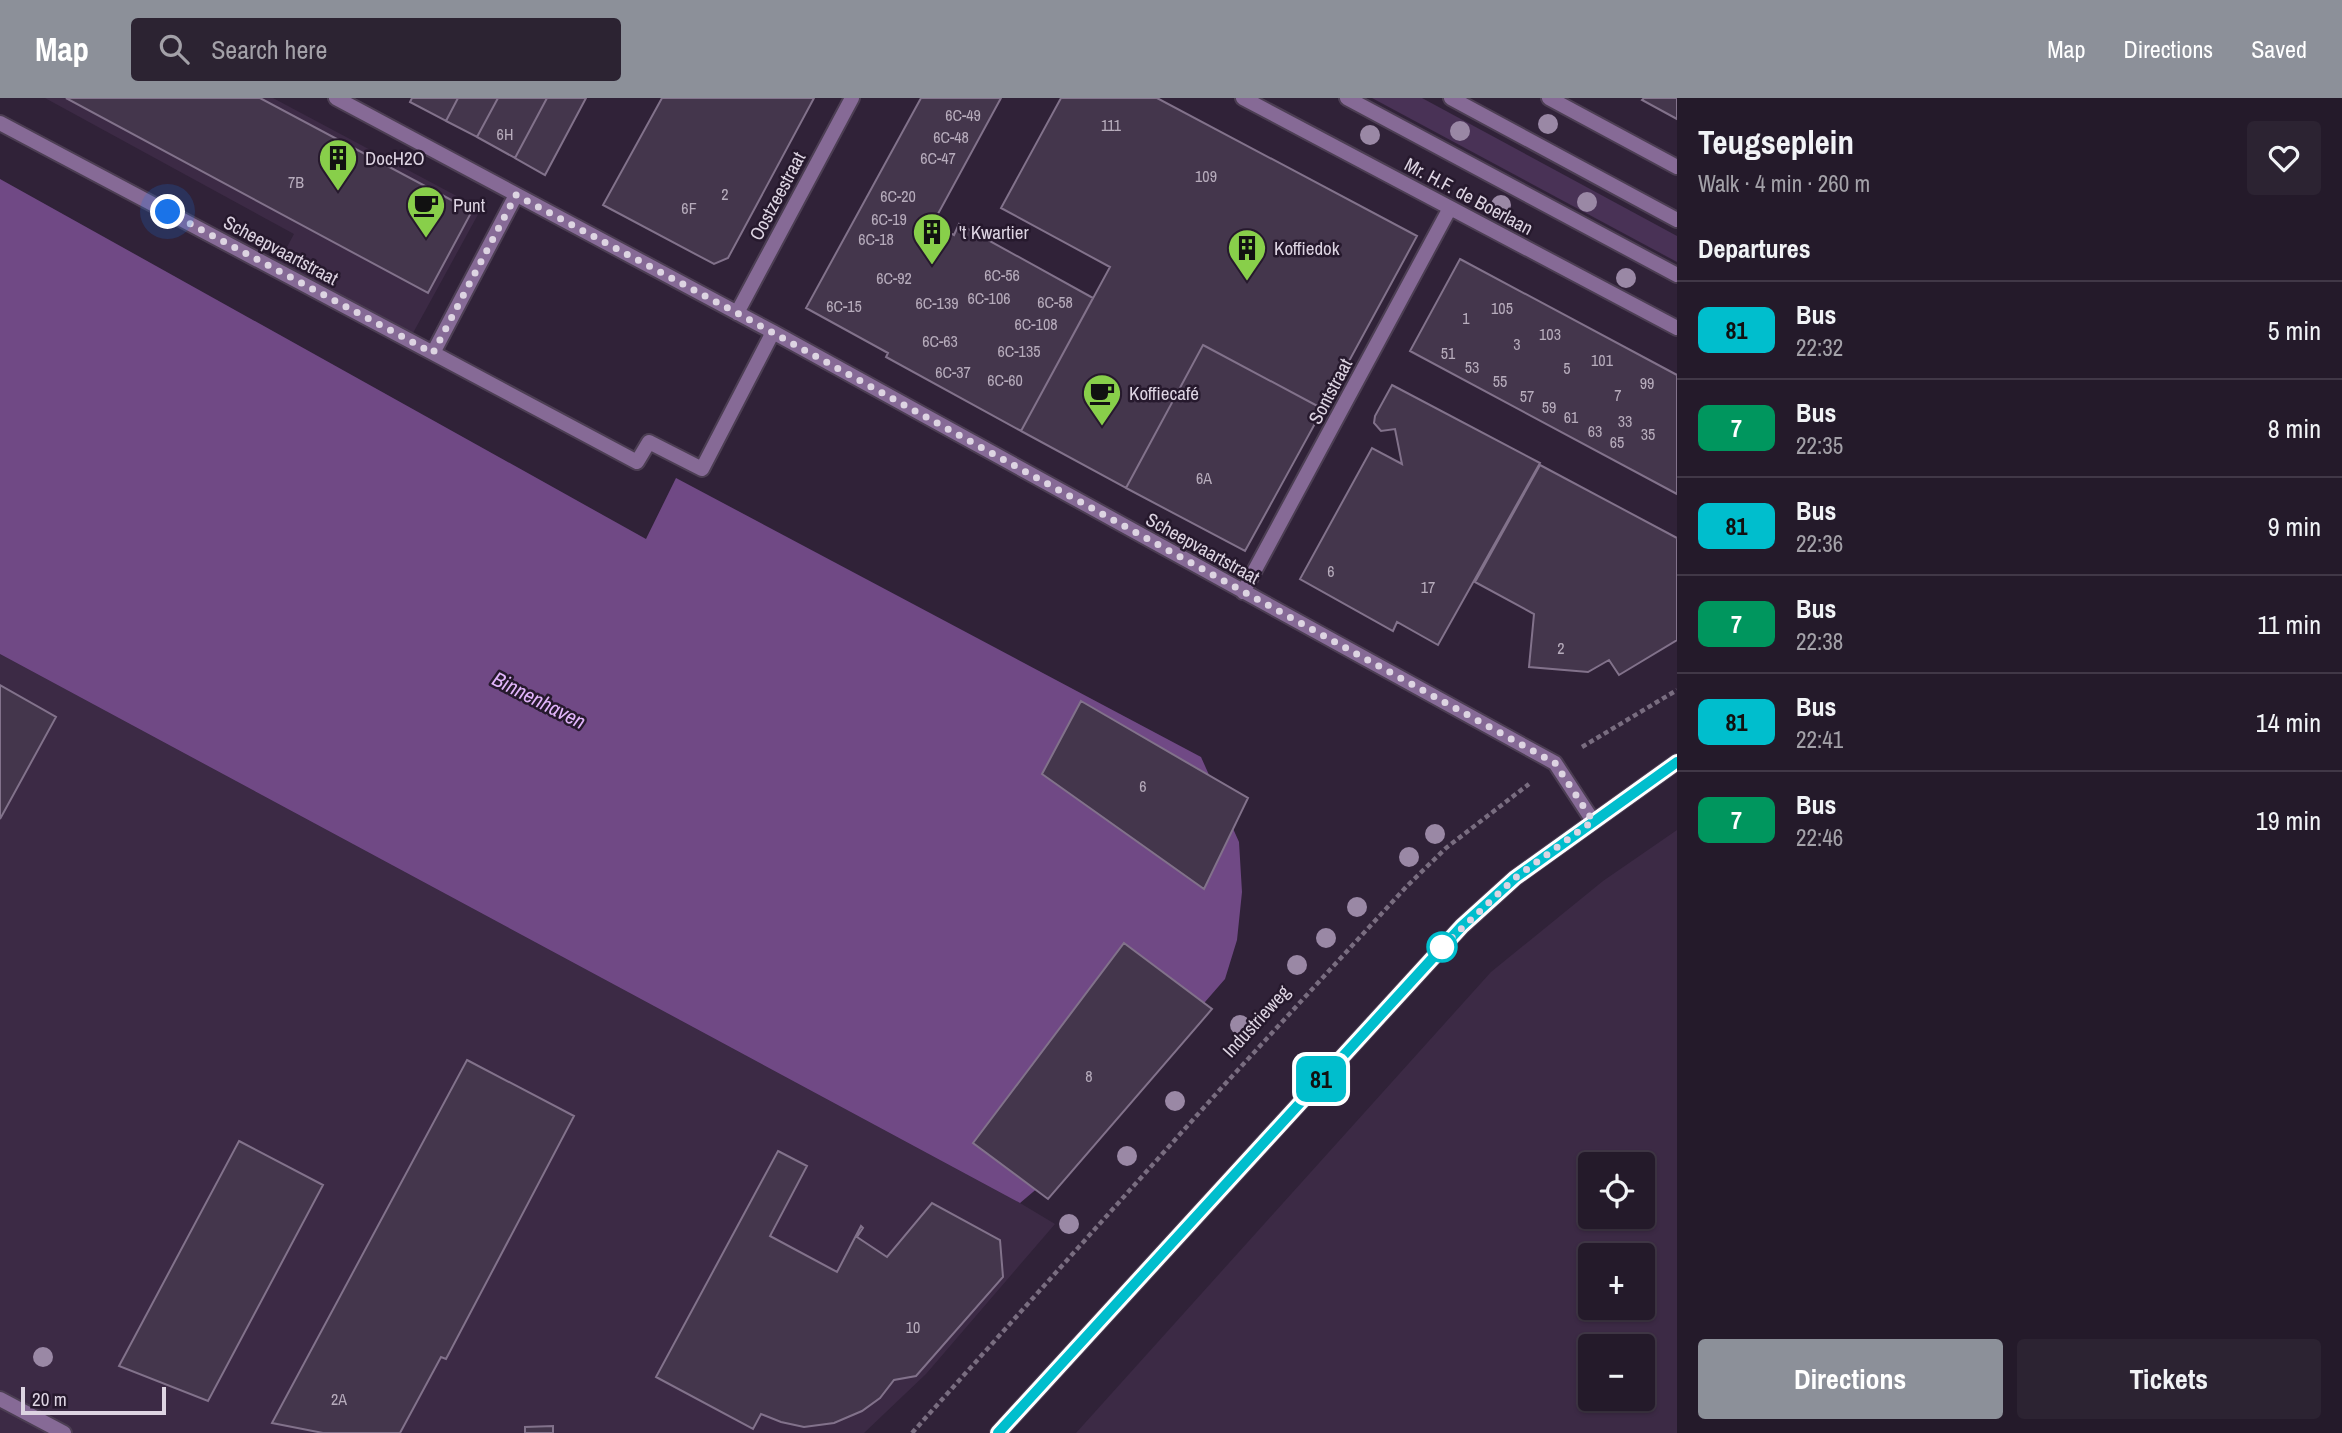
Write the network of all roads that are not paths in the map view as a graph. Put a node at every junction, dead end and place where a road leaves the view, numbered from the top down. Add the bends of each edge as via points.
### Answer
1 (336, 98) edge
2 (852, 98) edge
3 (1243, 98) edge
4 (1347, 98) edge
5 (1451, 98) edge
6 (1549, 98) edge
7 (0, 123) edge
8 (1677, 167) edge
9 (516, 195) junction
10 (1450, 208) junction
11 (1677, 220) edge
12 (1677, 275) edge
13 (737, 313) junction
14 (1677, 328) edge
15 (773, 332) junction
16 (433, 353) junction
17 (1243, 592) junction
18 (1677, 762) edge
19 (1593, 821) junction
20 (0, 1399) edge
21 (64, 1433) edge
22 (998, 1433) edge

1 - 9 street, Scheepvaartstraat
2 - 13 street, Oostzeestraat
3 - 10 street, Mr. H.F. de Boerlaan
4 - 12 street, Mr. H.F. de Boerlaan
5 - 11 street
6 - 8 street
7 - 16 street, Scheepvaartstraat
9 - 13 street, Scheepvaartstraat
9 - 16 street
10 - 14 street, Mr. H.F. de Boerlaan
10 - 17 street, Sontstraat
13 - 15 street, Scheepvaartstraat
15 - 16 street, Scheepvaartstraat via 702,469 649,442 637,463
15 - 17 street, Scheepvaartstraat
17 - 19 street, Scheepvaartstraat via 1555,763
18 - 19 street
19 - 22 street via 1515,878 1462,926
20 - 21 street

